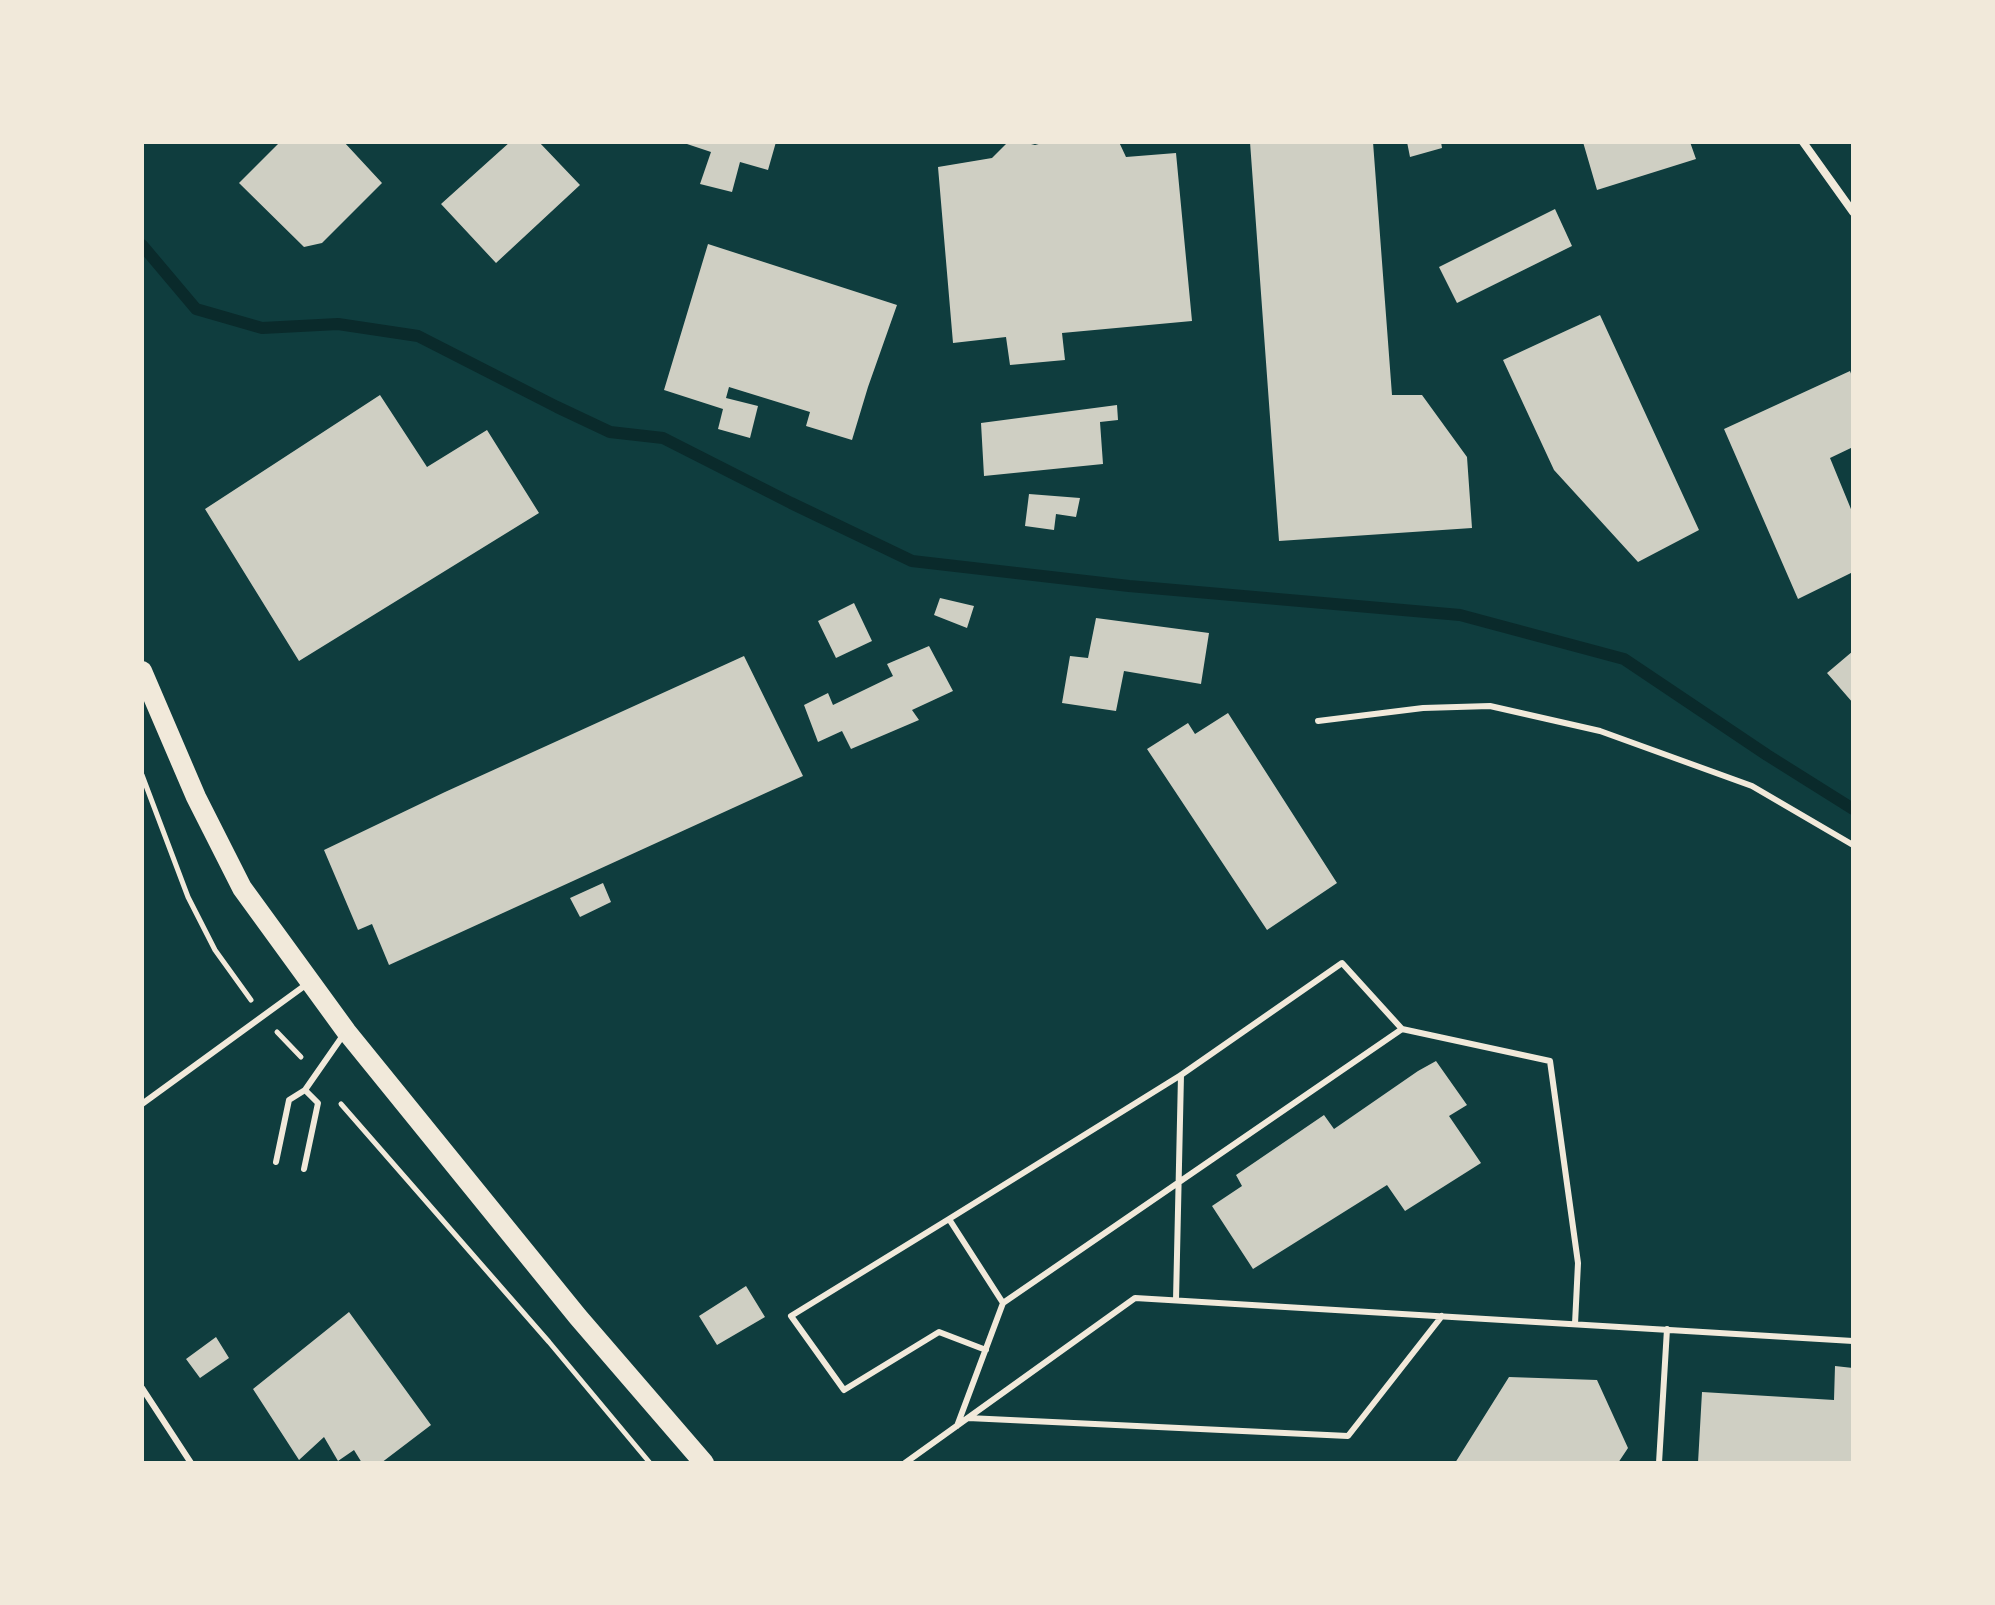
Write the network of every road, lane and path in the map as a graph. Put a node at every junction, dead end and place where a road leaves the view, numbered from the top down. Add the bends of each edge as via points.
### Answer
1 (1803, 142) edge
2 (1853, 212) edge
3 (142, 671) edge
4 (1318, 721) dead end
5 (1853, 845) edge
6 (310, 982) junction
7 (1402, 1029) junction
8 (346, 1031) junction
9 (1181, 1075) junction
10 (305, 1090) junction
11 (142, 1104) edge
12 (276, 1162) dead end
13 (304, 1169) dead end
14 (1177, 1184) junction
15 (949, 1219) junction
16 (1176, 1300) junction
17 (1003, 1303) junction
18 (1442, 1316) junction
19 (1575, 1324) junction
20 (1667, 1329) junction
21 (1853, 1341) edge
22 (549, 1342) dead end
23 (986, 1350) junction
24 (142, 1388) edge
25 (968, 1418) junction
26 (957, 1426) junction
27 (191, 1463) edge
28 (650, 1463) edge
29 (704, 1463) edge
30 (905, 1463) edge
31 (1659, 1463) edge

1 - 2 street
3 - 6 main road via 242,888
4 - 5 lane via 1490,706 1600,731 1752,786
6 - 8 main road
6 - 11 lane
7 - 9 lane via 1342,963
7 - 14 lane
7 - 19 lane via 1550,1061 1578,1263
8 - 10 lane
8 - 29 main road
9 - 14 lane
9 - 15 lane
10 - 12 lane via 289,1100
10 - 13 lane via 318,1103
14 - 16 lane
14 - 17 lane
15 - 17 lane
15 - 23 lane via 791,1316 844,1390 939,1332
16 - 18 lane
16 - 25 lane via 1135,1298
17 - 23 lane
18 - 19 lane
18 - 25 lane via 1348,1436
19 - 20 lane
20 - 21 lane
20 - 31 lane
22 - 28 path
23 - 26 lane
24 - 27 lane
25 - 26 lane
26 - 30 lane

